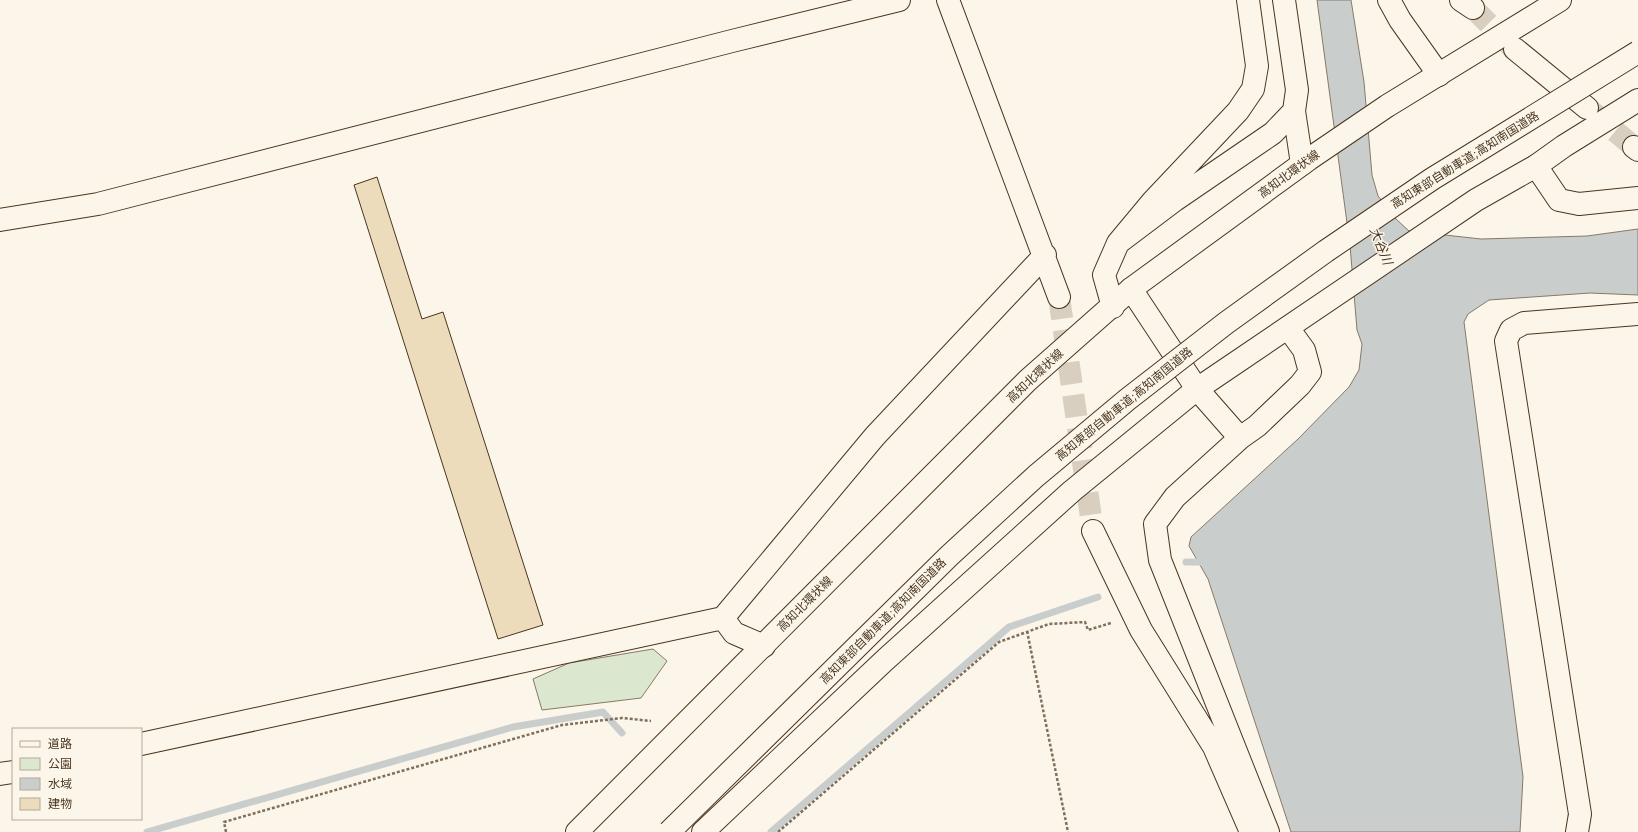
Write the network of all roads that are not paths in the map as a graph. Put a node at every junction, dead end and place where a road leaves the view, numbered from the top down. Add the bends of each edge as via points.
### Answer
1 (899, 0) edge
2 (948, 0) edge
3 (1248, 0) edge
4 (1284, 0) edge
5 (1389, 0) edge
6 (1560, 0) edge
7 (1403, 10) edge
8 (1515, 49) tunnel mouth
9 (1638, 52) edge
10 (1439, 75) junction
11 (1638, 100) edge
12 (1587, 108) tunnel mouth
13 (1294, 111) junction
14 (1306, 162) junction
15 (1536, 166) junction
16 (1638, 198) edge
17 (0, 220) edge
18 (1118, 243) junction
19 (1045, 255) junction
20 (1131, 289) junction
21 (1059, 298) tunnel mouth
22 (1113, 307) junction
23 (1638, 314) edge
24 (1288, 328) junction
25 (1197, 389) junction
26 (1240, 438) junction
27 (1093, 531) tunnel mouth
28 (723, 618) junction
29 (764, 646) junction
30 (142, 744) edge
31 (12, 772) edge
32 (0, 774) edge
33 (577, 832) edge
34 (669, 832) edge
35 (704, 832) edge
36 (1251, 832) edge
37 (1268, 832) edge
38 (1577, 832) edge

1 - 17 main road via 98,204
2 - 19 main road
3 - 18 main road via 1257,66 1253,89 1238,111 1153,201
4 - 13 main road via 1297,90
5 - 7 main road
6 - 10 main road, 高知北環状線
7 - 10 main road
8 - 12 main road
9 - 34 main road, 高知東部自動車道;高知南国道路, bridge via 1432,179 1326,251 1226,322 1128,399 1036,476 949,556
10 - 14 main road, 高知北環状線 via 1387,106
11 - 15 main road
13 - 14 main road
13 - 18 main road via 1273,133 1175,200
14 - 20 main road, 高知北環状線
15 - 16 main road via 1559,200 1579,204
15 - 24 main road via 1476,200
18 - 22 main road via 1104,275
19 - 21 main road
19 - 28 main road via 875,436
20 - 22 main road, 高知北環状線
20 - 25 main road
22 - 29 main road, 高知北環状線 via 1028,380
23 - 38 main road via 1524,323 1511,330 1506,341 1580,814
24 - 25 main road
24 - 26 main road via 1304,350 1310,372 1257,426
25 - 26 main road
25 - 35 main road via 1066,496 885,660
26 - 37 main road via 1175,497 1155,524 1160,560
27 - 36 main road via 1141,630 1214,747
28 - 29 main road via 734,633
28 - 30 main road
29 - 33 main road, 高知北環状線
31 - 32 main road

